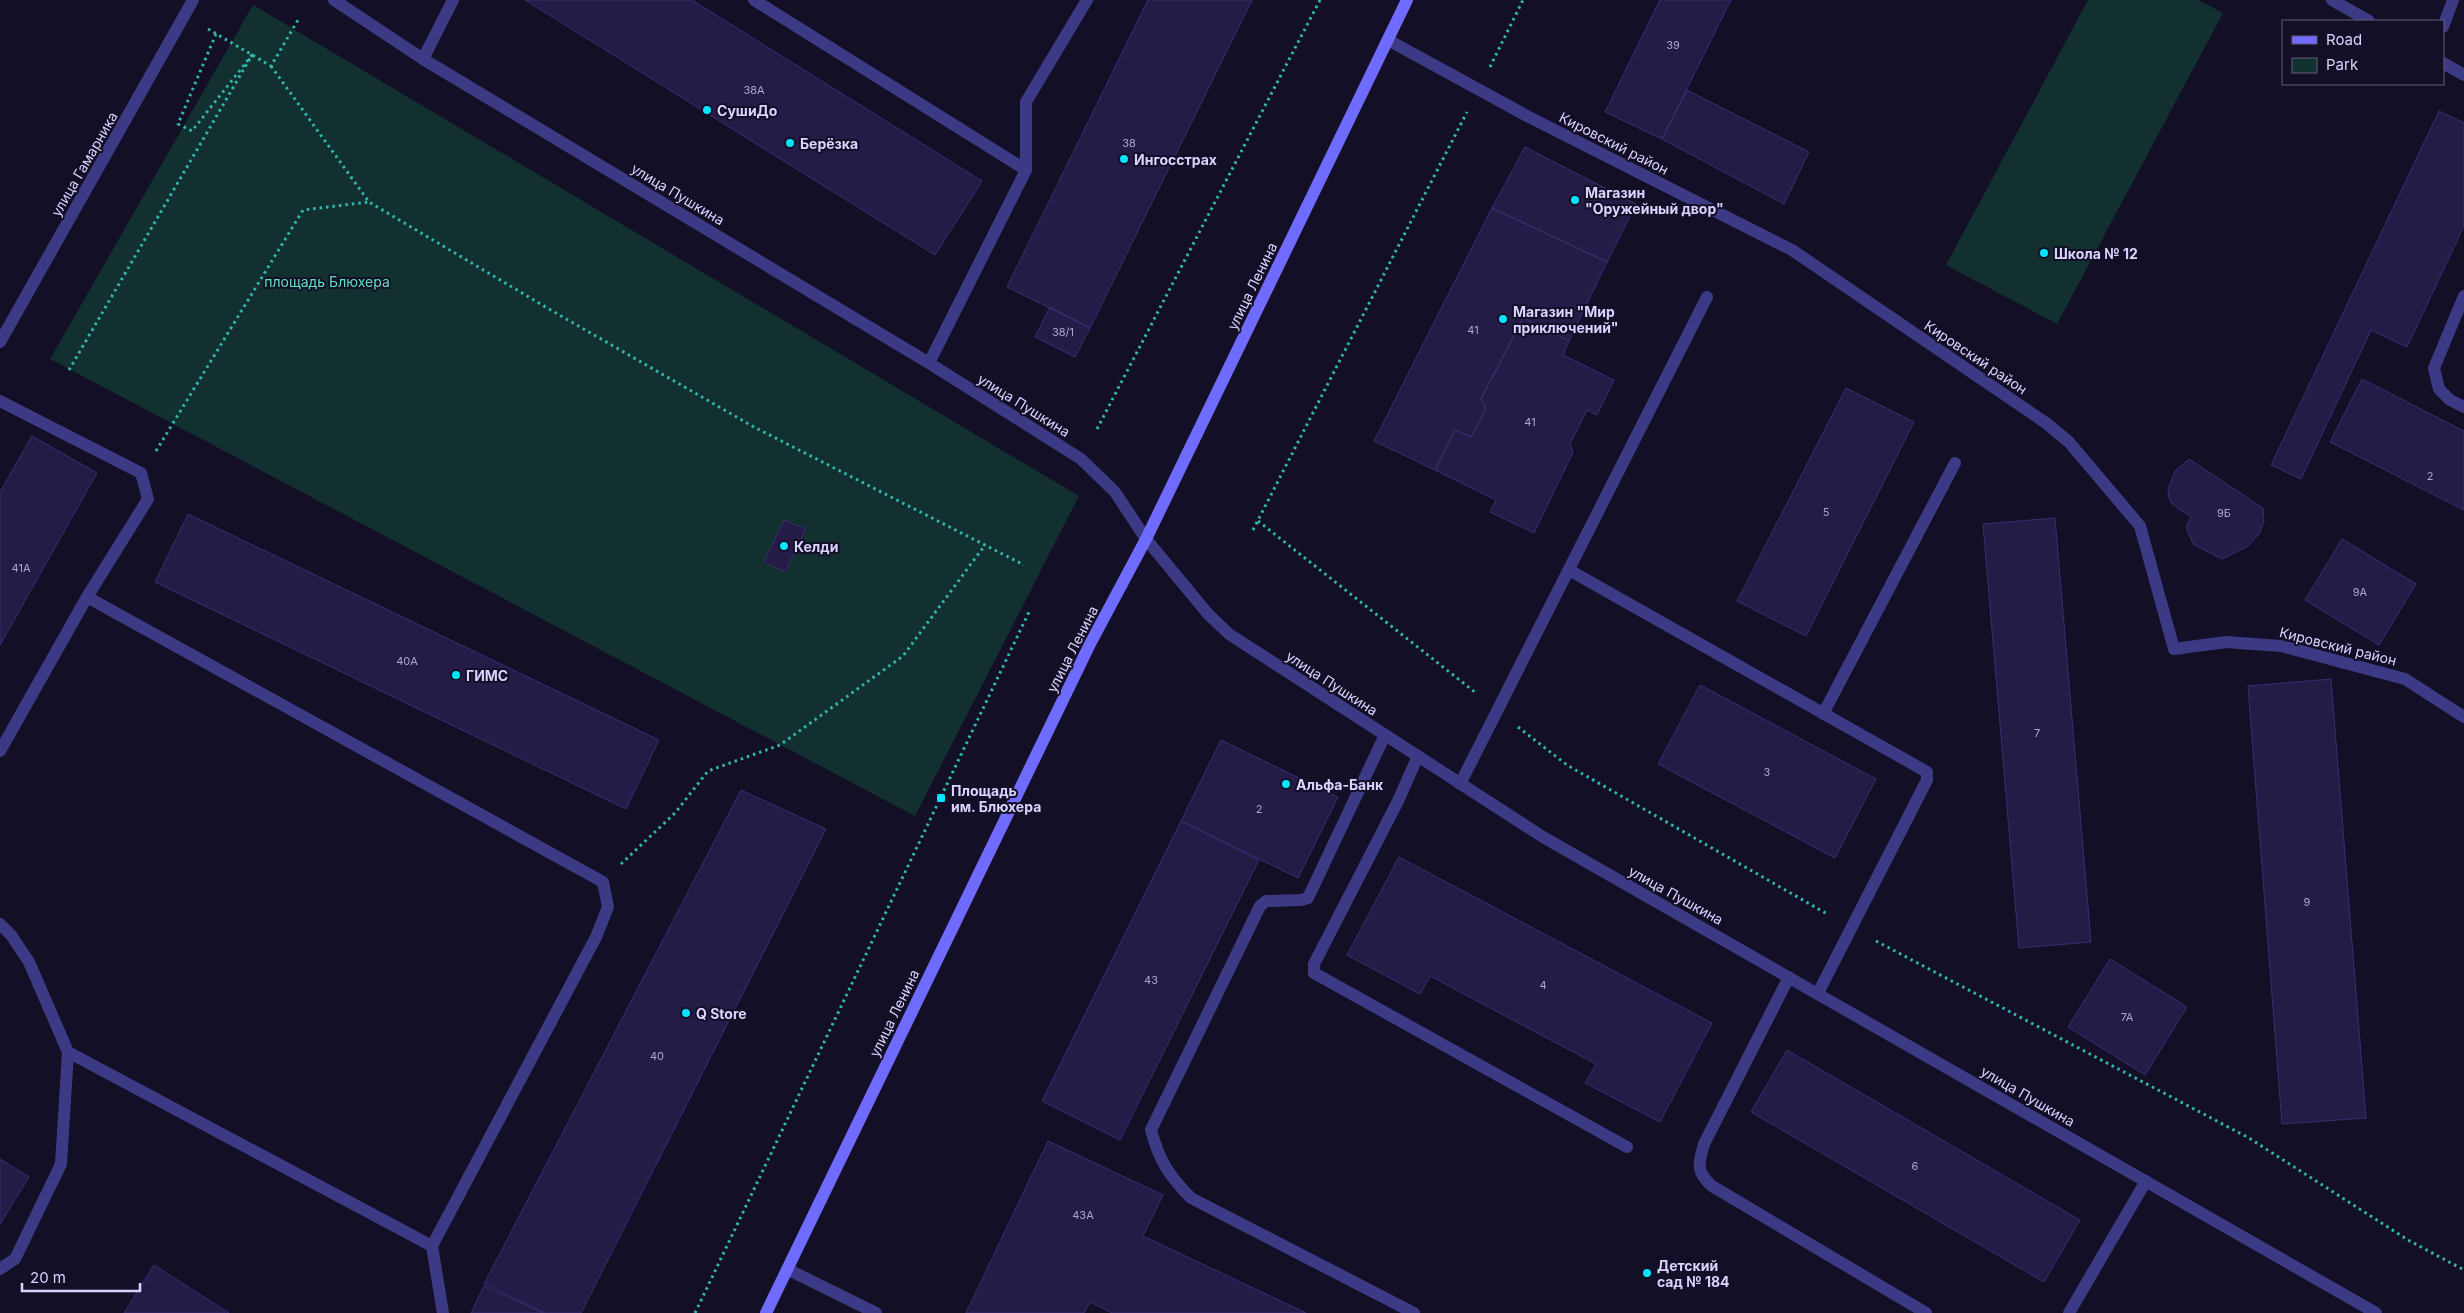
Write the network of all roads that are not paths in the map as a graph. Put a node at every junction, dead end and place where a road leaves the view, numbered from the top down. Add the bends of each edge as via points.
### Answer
1 (194, 0) edge
2 (334, 0) edge
3 (453, 0) edge
4 (754, 0) edge
5 (1087, 0) edge
6 (1407, 0) edge
7 (2332, 0) edge
8 (2453, 0) edge
9 (2367, 20) edge
10 (2444, 24) edge
11 (1388, 40) junction
12 (423, 59) junction
13 (2444, 64) edge
14 (2464, 75) edge
15 (1026, 170) junction
16 (2464, 296) edge
17 (1707, 297) dead end
18 (0, 342) edge
19 (929, 363) junction
20 (0, 402) edge
21 (2464, 407) edge
22 (1956, 463) dead end
23 (1146, 539) junction
24 (1569, 570) junction
25 (87, 597) junction
26 (1823, 714) junction
27 (2464, 717) edge
28 (1385, 735) junction
29 (0, 751) edge
30 (1418, 756) junction
31 (1460, 784) junction
32 (0, 924) edge
33 (1789, 977) junction
34 (1818, 993) junction
35 (68, 1052) junction
36 (1627, 1147) dead end
37 (2146, 1181) junction
38 (432, 1246) junction
39 (0, 1269) edge
40 (787, 1269) junction
41 (443, 1313) edge
42 (766, 1313) edge
43 (876, 1313) edge
44 (1414, 1313) edge
45 (1926, 1313) edge
46 (2069, 1313) edge
47 (2376, 1313) edge

1 - 18 street, улица Гамарника
2 - 12 street, улица Пушкина
3 - 12 street
4 - 15 street
5 - 15 street via 1026,102
6 - 11 main road, улица Ленина
7 - 9 street
8 - 10 street
11 - 23 main road, улица Ленина
11 - 27 street, Кировский район via 1478,90 1792,250 2046,424 2069,442 2140,526 2174,649 2226,642 2281,646 2406,678
12 - 19 street, улица Пушкина
13 - 14 street
15 - 19 street
16 - 21 street via 2434,368 2439,389
17 - 24 street
19 - 23 street, улица Пушкина via 1081,460 1115,492
20 - 25 street via 141,474 148,499
22 - 26 street
23 - 28 street, улица Пушкина via 1208,614 1229,634
23 - 40 main road, улица Ленина via 1085,653
24 - 26 street
24 - 31 street
25 - 29 street
25 - 38 street via 603,882 608,907 596,937
26 - 34 street via 1924,770 1928,777
28 - 30 street, улица Пушкина
28 - 44 street via 1308,898 1266,901 1260,906 1150,1130 1157,1153 1171,1178 1191,1198
30 - 31 street, улица Пушкина
30 - 36 street via 1314,964 1314,973
31 - 33 street, улица Пушкина via 1543,837
32 - 35 street via 11,934 29,962
33 - 34 street, улица Пушкина
33 - 45 street via 1704,1144 1698,1161 1702,1177 1712,1186
34 - 37 street, улица Пушкина
35 - 38 street
35 - 39 street via 62,1164 15,1259
37 - 46 street
37 - 47 street, улица Пушкина
38 - 41 street
40 - 42 main road, улица Ленина
40 - 43 street

